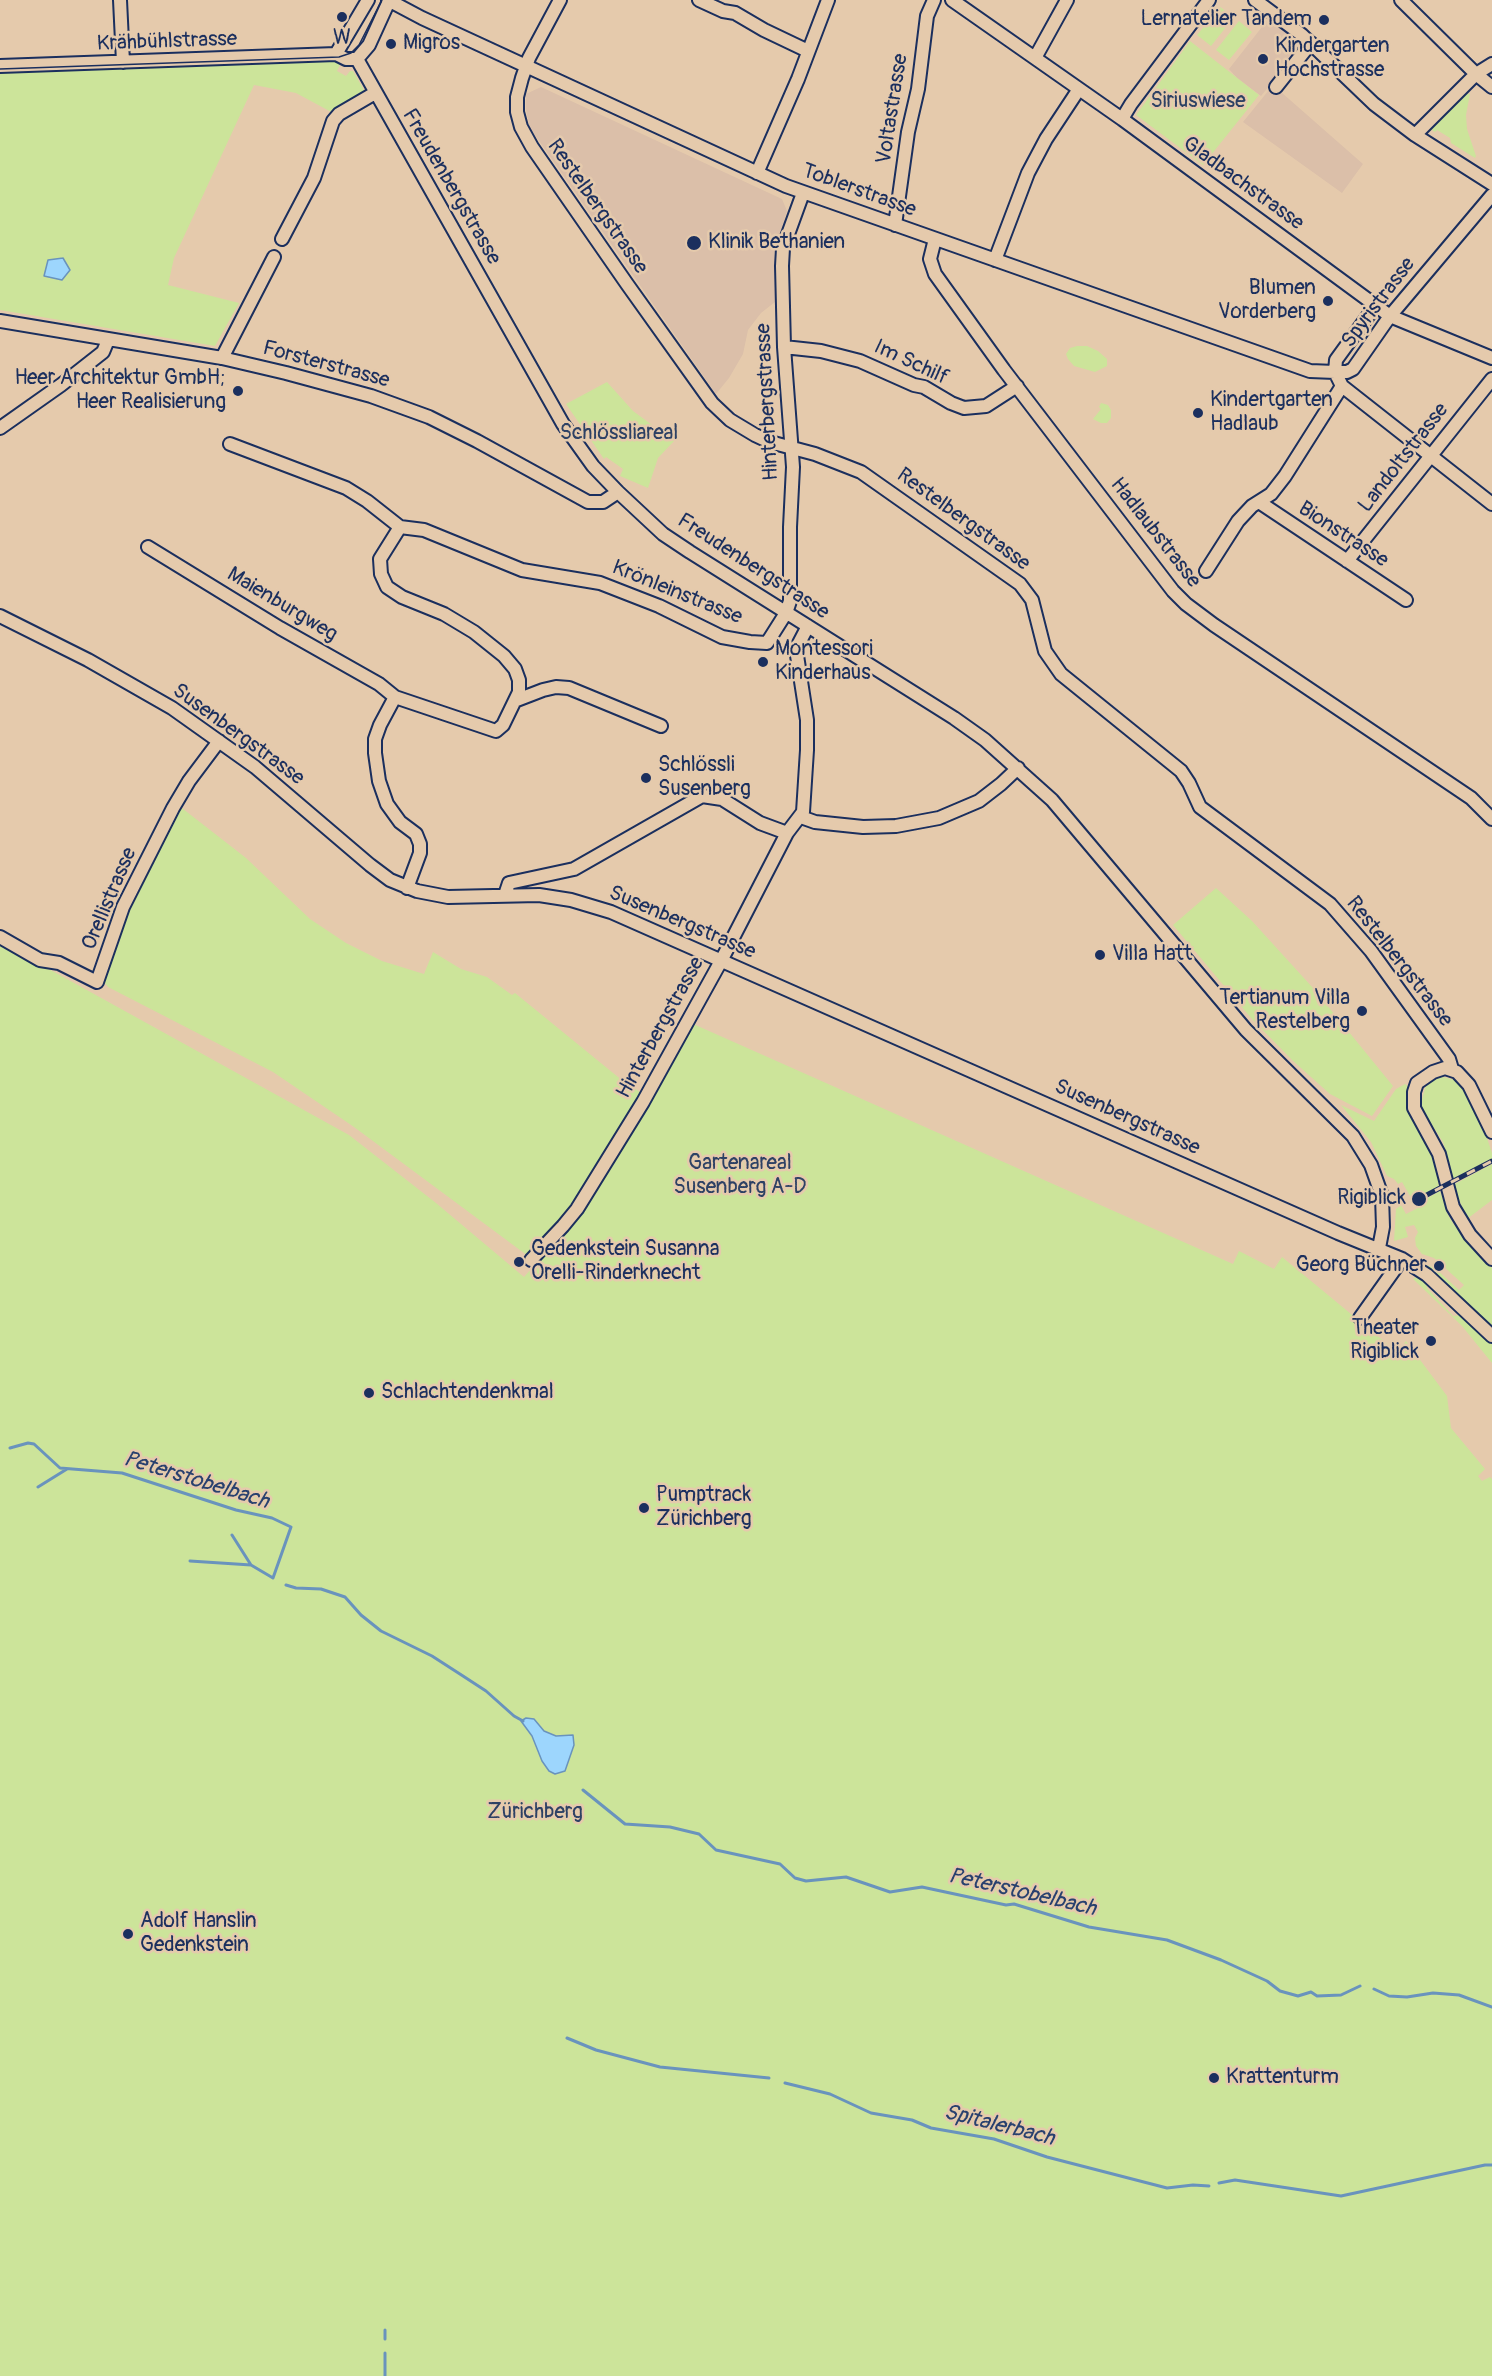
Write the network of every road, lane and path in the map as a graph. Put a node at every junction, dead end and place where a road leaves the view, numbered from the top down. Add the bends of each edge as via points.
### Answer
1 (120, 0) edge
2 (368, 0) edge
3 (388, 0) edge
4 (560, 0) edge
5 (699, 0) edge
6 (828, 0) edge
7 (934, 0) edge
8 (952, 0) edge
9 (1067, 0) edge
10 (1209, 0) edge
11 (1255, 0) edge
12 (1401, 0) edge
13 (1311, 43) junction
14 (807, 51) junction
15 (336, 54) junction
16 (1035, 58) junction
17 (357, 59) junction
18 (123, 62) junction
19 (1492, 64) edge
20 (0, 66) edge
21 (526, 66) junction
22 (1476, 74) junction
23 (1276, 87) dead end
24 (1492, 87) edge
25 (1079, 89) junction
26 (375, 93) junction
27 (1122, 119) junction
28 (1415, 135) junction
29 (756, 173) junction
30 (1492, 184) edge
31 (803, 193) junction
32 (1492, 195) edge
33 (895, 225) junction
34 (282, 239) dead end
35 (935, 239) junction
36 (274, 258) dead end
37 (995, 260) junction
38 (1376, 306) junction
39 (1390, 316) junction
40 (0, 321) edge
41 (108, 340) junction
42 (784, 347) junction
43 (222, 357) junction
44 (1492, 358) edge
45 (1335, 372) junction
46 (1492, 379) edge
47 (1017, 386) junction
48 (1342, 386) junction
49 (0, 428) edge
50 (230, 444) dead end
51 (791, 448) junction
52 (1430, 455) junction
53 (618, 492) junction
54 (1259, 502) junction
55 (1492, 504) edge
56 (400, 527) junction
57 (148, 547) dead end
58 (1347, 561) junction
59 (1206, 571) dead end
60 (1406, 600) dead end
61 (786, 613) junction
62 (0, 616) edge
63 (808, 626) junction
64 (395, 697) junction
65 (517, 700) junction
66 (661, 726) dead end
67 (219, 741) junction
68 (1018, 768) junction
69 (801, 817) junction
70 (1492, 819) edge
71 (787, 833) junction
72 (407, 888) junction
73 (505, 895) junction
74 (0, 937) edge
75 (721, 961) junction
76 (1452, 1069) junction
77 (1492, 1132) edge
78 (1379, 1248) junction
79 (1402, 1258) junction
80 (1492, 1259) edge
81 (531, 1260) dead end
82 (1360, 1318) dead end
83 (1492, 1336) edge

1 - 18 street
2 - 15 street
3 - 17 street via 369,45
3 - 21 street, Toblerstrasse
4 - 21 street, Restelbergstrasse
5 - 14 street via 735,13
6 - 14 street
7 - 33 street, Voltastrasse via 927,16
8 - 16 street, Gladbachstrasse
9 - 16 street
10 - 27 street
11 - 13 street
12 - 22 street
13 - 23 street
13 - 28 street via 1374,104
14 - 29 street
15 - 17 street, Krähbühlstrasse
15 - 18 street, Krähbühlstrasse
16 - 25 street, Gladbachstrasse
17 - 26 street, Freudenbergstrasse
18 - 20 street, Krähbühlstrasse
19 - 22 street
21 - 29 street, Toblerstrasse
21 - 51 street, Restelbergstrasse via 517,97 521,127 627,284 712,403 742,428
22 - 24 street
22 - 28 street
25 - 27 street, Gladbachstrasse
25 - 37 street via 1028,173
26 - 34 street via 333,121 314,178
26 - 53 street, Freudenbergstrasse via 563,424
27 - 38 street, Gladbachstrasse
28 - 30 street
29 - 31 street, Toblerstrasse
31 - 33 street, Toblerstrasse
31 - 42 street, Hinterbergstrasse via 783,248
32 - 39 street, Spyristrasse
33 - 35 street, Toblerstrasse
35 - 37 street, Toblerstrasse
35 - 47 street, Hadlaubstrasse via 930,259 935,274
36 - 43 street
37 - 45 street, Toblerstrasse via 1310,371
38 - 39 street, Gladbachstrasse
38 - 45 street via 1336,360
39 - 44 street, Gladbachstrasse
39 - 45 street, Spyristrasse via 1353,369
40 - 41 street, Forsterstrasse
41 - 43 street, Forsterstrasse
41 - 49 street via 103,352
42 - 47 street, Im Schilf via 860,361 964,408 986,406
42 - 51 street, Hinterbergstrasse
43 - 53 street, Forsterstrasse via 401,406 477,441 588,502 603,502
45 - 48 street, Spyristrasse
46 - 52 street, Landoltstrasse
47 - 70 street, Hadlaubstrasse via 1162,578 1186,604 1477,802
48 - 52 street
48 - 54 street via 1280,484
50 - 56 street via 252,446 346,488
51 - 61 street, Hinterbergstrasse via 790,593
51 - 76 street, Restelbergstrasse via 861,472 1020,584 1032,600 1045,651 1061,674 1180,771 1200,807 1330,904 1371,951 1449,1059
52 - 55 street
52 - 58 street, Landoltstrasse
53 - 61 street, Freudenbergstrasse via 663,534
54 - 58 street, Bionstrasse
54 - 59 street via 1239,521
56 - 61 street, Krönleinstrasse via 424,530 522,570 600,583 659,606 708,632 736,640 767,643
56 - 65 street via 380,560 387,587 444,614 504,656 519,680
57 - 64 street, Maienburgweg
58 - 60 street, Bionstrasse
61 - 63 street, Freudenbergstrasse
62 - 67 street, Susenbergstrasse via 119,676
63 - 68 street, Freudenbergstrasse via 954,718
63 - 69 street via 796,649 807,720 805,802
64 - 65 street via 494,732 500,729
64 - 72 street via 380,725 375,753 387,804 400,822 416,834 420,844
65 - 66 street via 556,687 568,688
67 - 72 street, Susenbergstrasse via 378,872
67 - 74 street, Orellistrasse via 173,808 123,907 97,982 59,963 40,960
68 - 69 street via 979,801 939,819 863,827
68 - 78 street, Freudenbergstrasse via 1088,840 1246,1030 1353,1136 1371,1165 1382,1196
69 - 71 street, Hinterbergstrasse
71 - 73 street via 722,799 702,796 574,868 509,883
71 - 75 street, Hinterbergstrasse
72 - 73 street, Susenbergstrasse via 462,899
73 - 75 street, Susenbergstrasse via 553,897 596,907
75 - 78 street, Susenbergstrasse
75 - 81 street, Hinterbergstrasse via 598,1176 563,1226
76 - 77 street, Restelbergstrasse via 1468,1085
76 - 80 street via 1432,1071 1420,1079 1414,1092 1414,1108 1439,1154 1448,1195 1458,1218
78 - 79 street, Susenbergstrasse
79 - 82 street
79 - 83 street, Susenbergstrasse via 1428,1275

